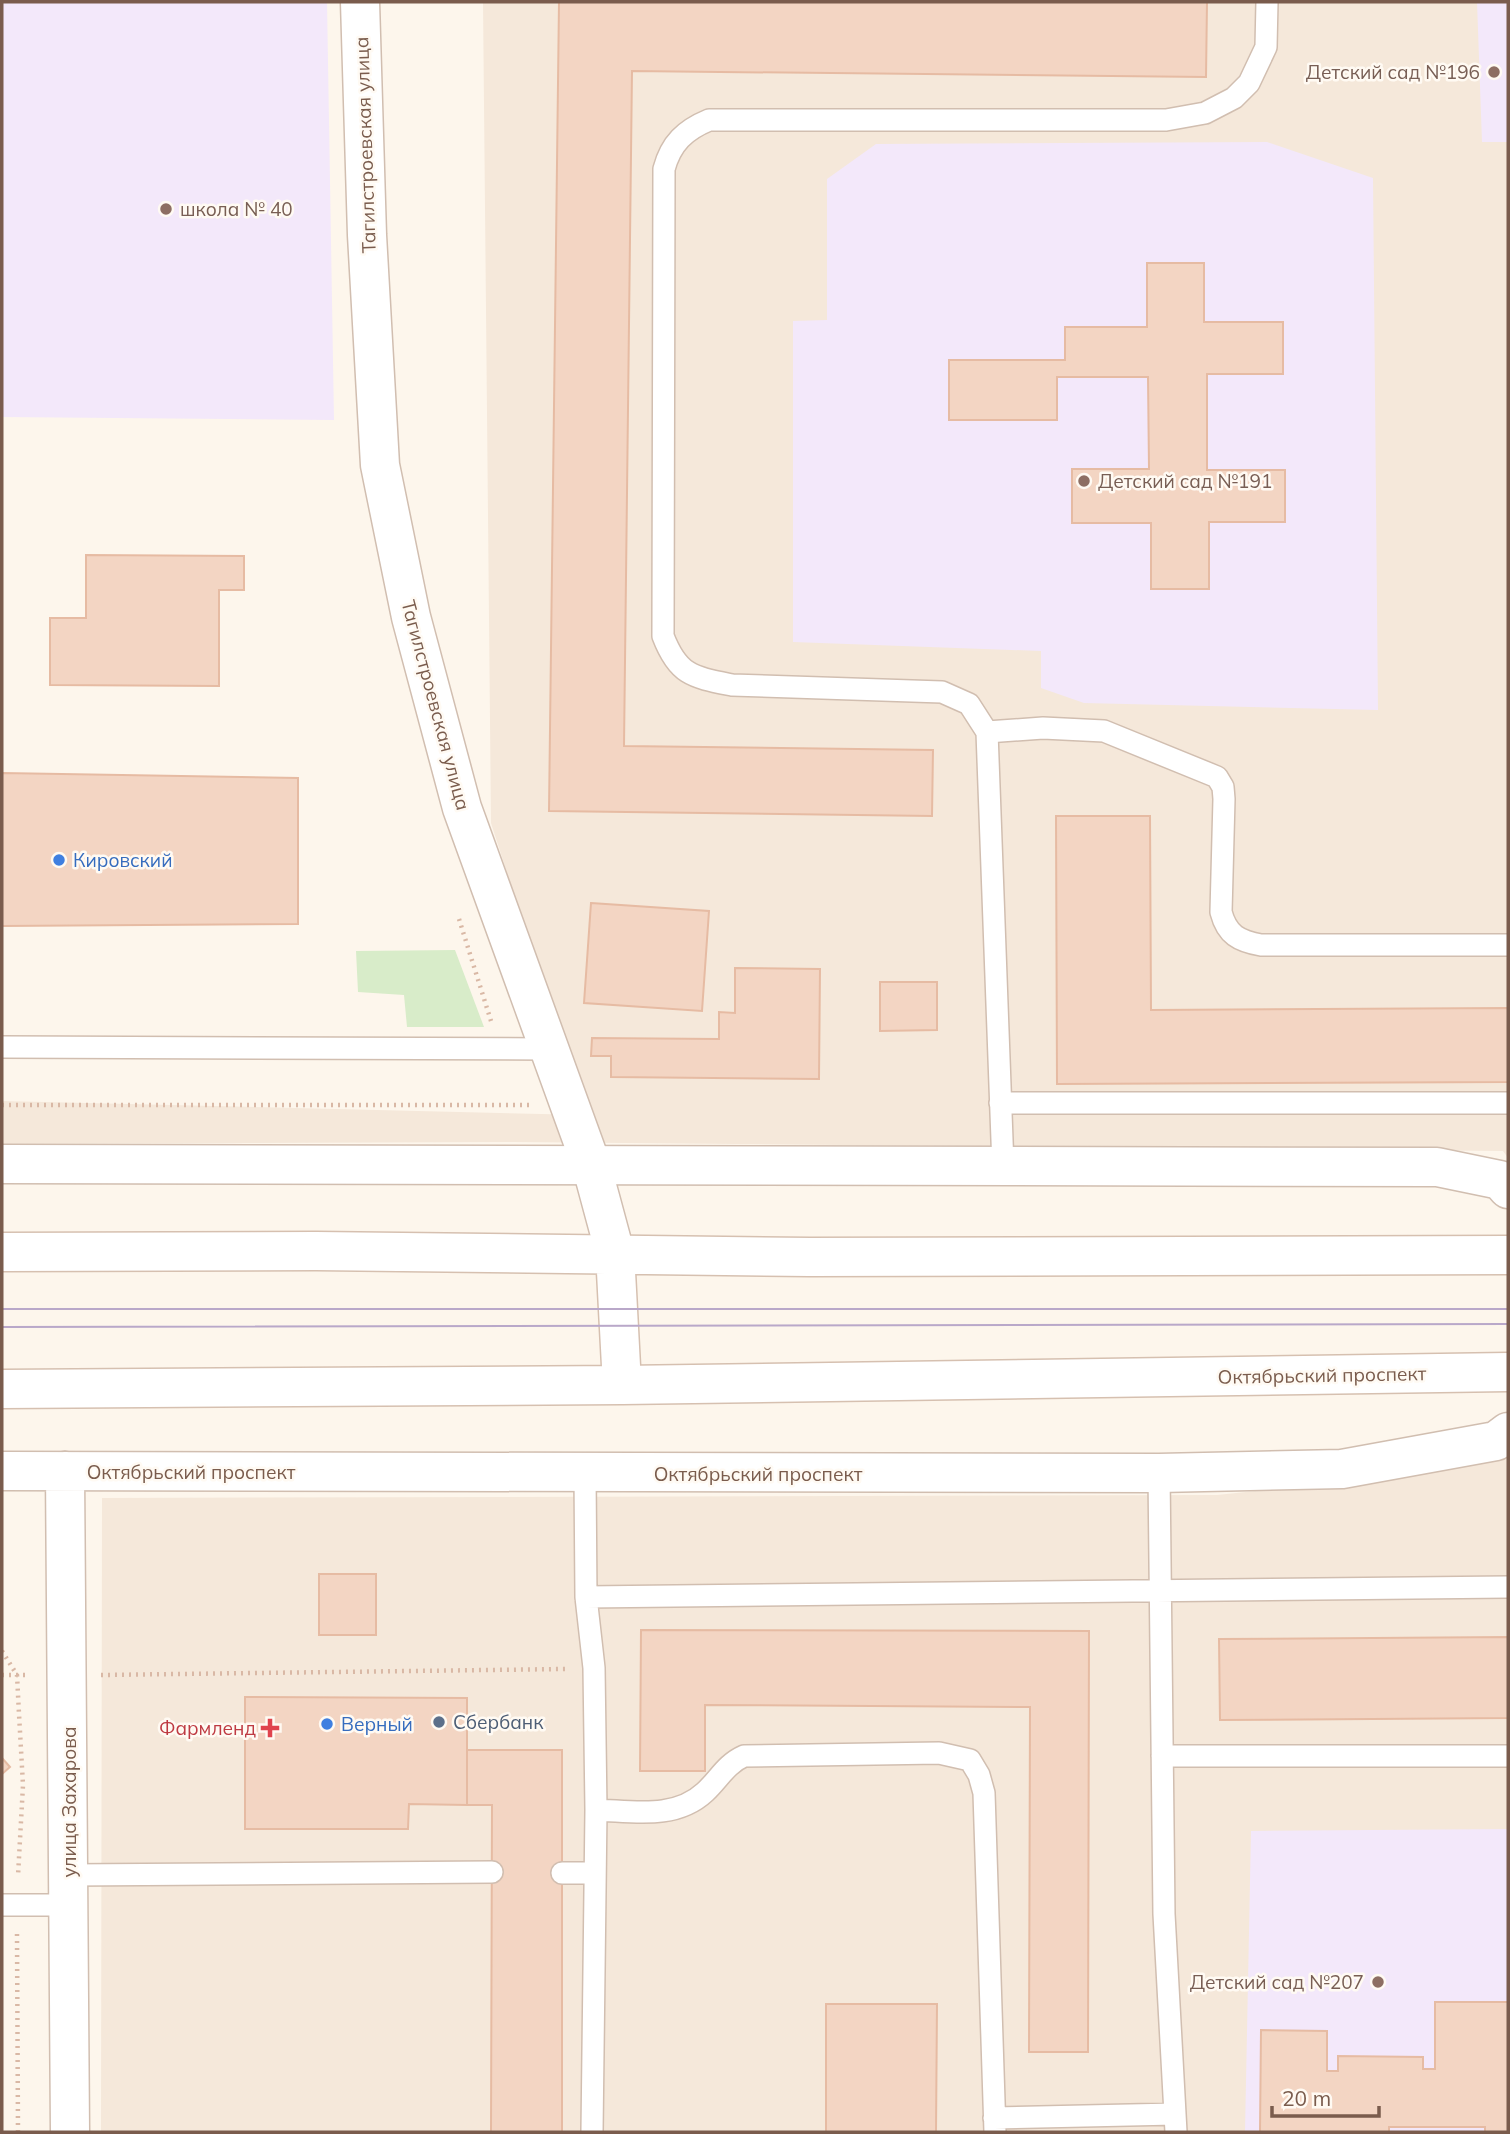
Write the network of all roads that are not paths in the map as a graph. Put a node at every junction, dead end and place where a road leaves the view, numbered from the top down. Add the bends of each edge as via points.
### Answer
1 (360, 2) edge
2 (1267, 2) edge
3 (986, 732) junction
4 (1508, 945) edge
5 (2, 1047) edge
6 (548, 1049) junction
7 (1000, 1103) junction
8 (1508, 1103) edge
9 (2, 1164) edge
10 (591, 1164) junction
11 (1003, 1167) junction
12 (1508, 1189) edge
13 (2, 1252) edge
14 (615, 1253) junction
15 (1508, 1255) edge
16 (1508, 1372) edge
17 (622, 1385) junction
18 (2, 1389) edge
19 (1508, 1432) edge
20 (2, 1471) edge
21 (65, 1471) junction
22 (1158, 1473) junction
23 (585, 1474) junction
24 (1508, 1587) edge
25 (1162, 1593) junction
26 (586, 1597) junction
27 (1162, 1756) junction
28 (1508, 1756) edge
29 (596, 1810) junction
30 (492, 1872) dead end
31 (562, 1872) dead end
32 (595, 1872) junction
33 (70, 1890) junction
34 (2, 1905) edge
35 (1175, 2123) edge
36 (994, 2125) edge
37 (70, 2132) edge
38 (592, 2132) edge

1 - 6 street, Тагилстроевская улица via 380,465 411,617 462,808
2 - 3 lane via 1266,47 1250,83 1234,98 1205,113 1166,120 709,120 691,128 669,153 664,169 663,636 671,656 682,671 732,685 942,692 969,704
3 - 4 lane via 1043,727 1104,730 1217,777 1224,799 1222,912 1232,935 1244,942
3 - 7 lane
5 - 6 lane
6 - 10 street, Тагилстроевская улица
7 - 8 lane
7 - 11 lane
9 - 10 street
10 - 11 street
10 - 14 street, Тагилстроевская улица
11 - 12 street via 1437,1167 1500,1180
13 - 14 street
14 - 15 street via 810,1257
14 - 17 street, Тагилстроевская улица
16 - 17 street, Октябрьский проспект
17 - 18 street, Октябрьский проспект
19 - 22 street, Октябрьский проспект via 1496,1441 1342,1469
20 - 21 street, Октябрьский проспект
21 - 23 street, Октябрьский проспект
21 - 33 street, улица Захарова
22 - 23 street, Октябрьский проспект
22 - 25 lane
23 - 26 lane
24 - 25 lane
25 - 26 lane
25 - 27 lane
26 - 29 lane via 594,1668
27 - 28 lane
27 - 35 lane via 1164,1914
29 - 32 lane
29 - 36 lane via 669,1812 711,1787 732,1762 744,1756 939,1753 970,1760 984,1793
30 - 33 lane
31 - 32 lane
32 - 38 lane
33 - 34 lane
33 - 37 street, улица Захарова
35 - 36 lane

